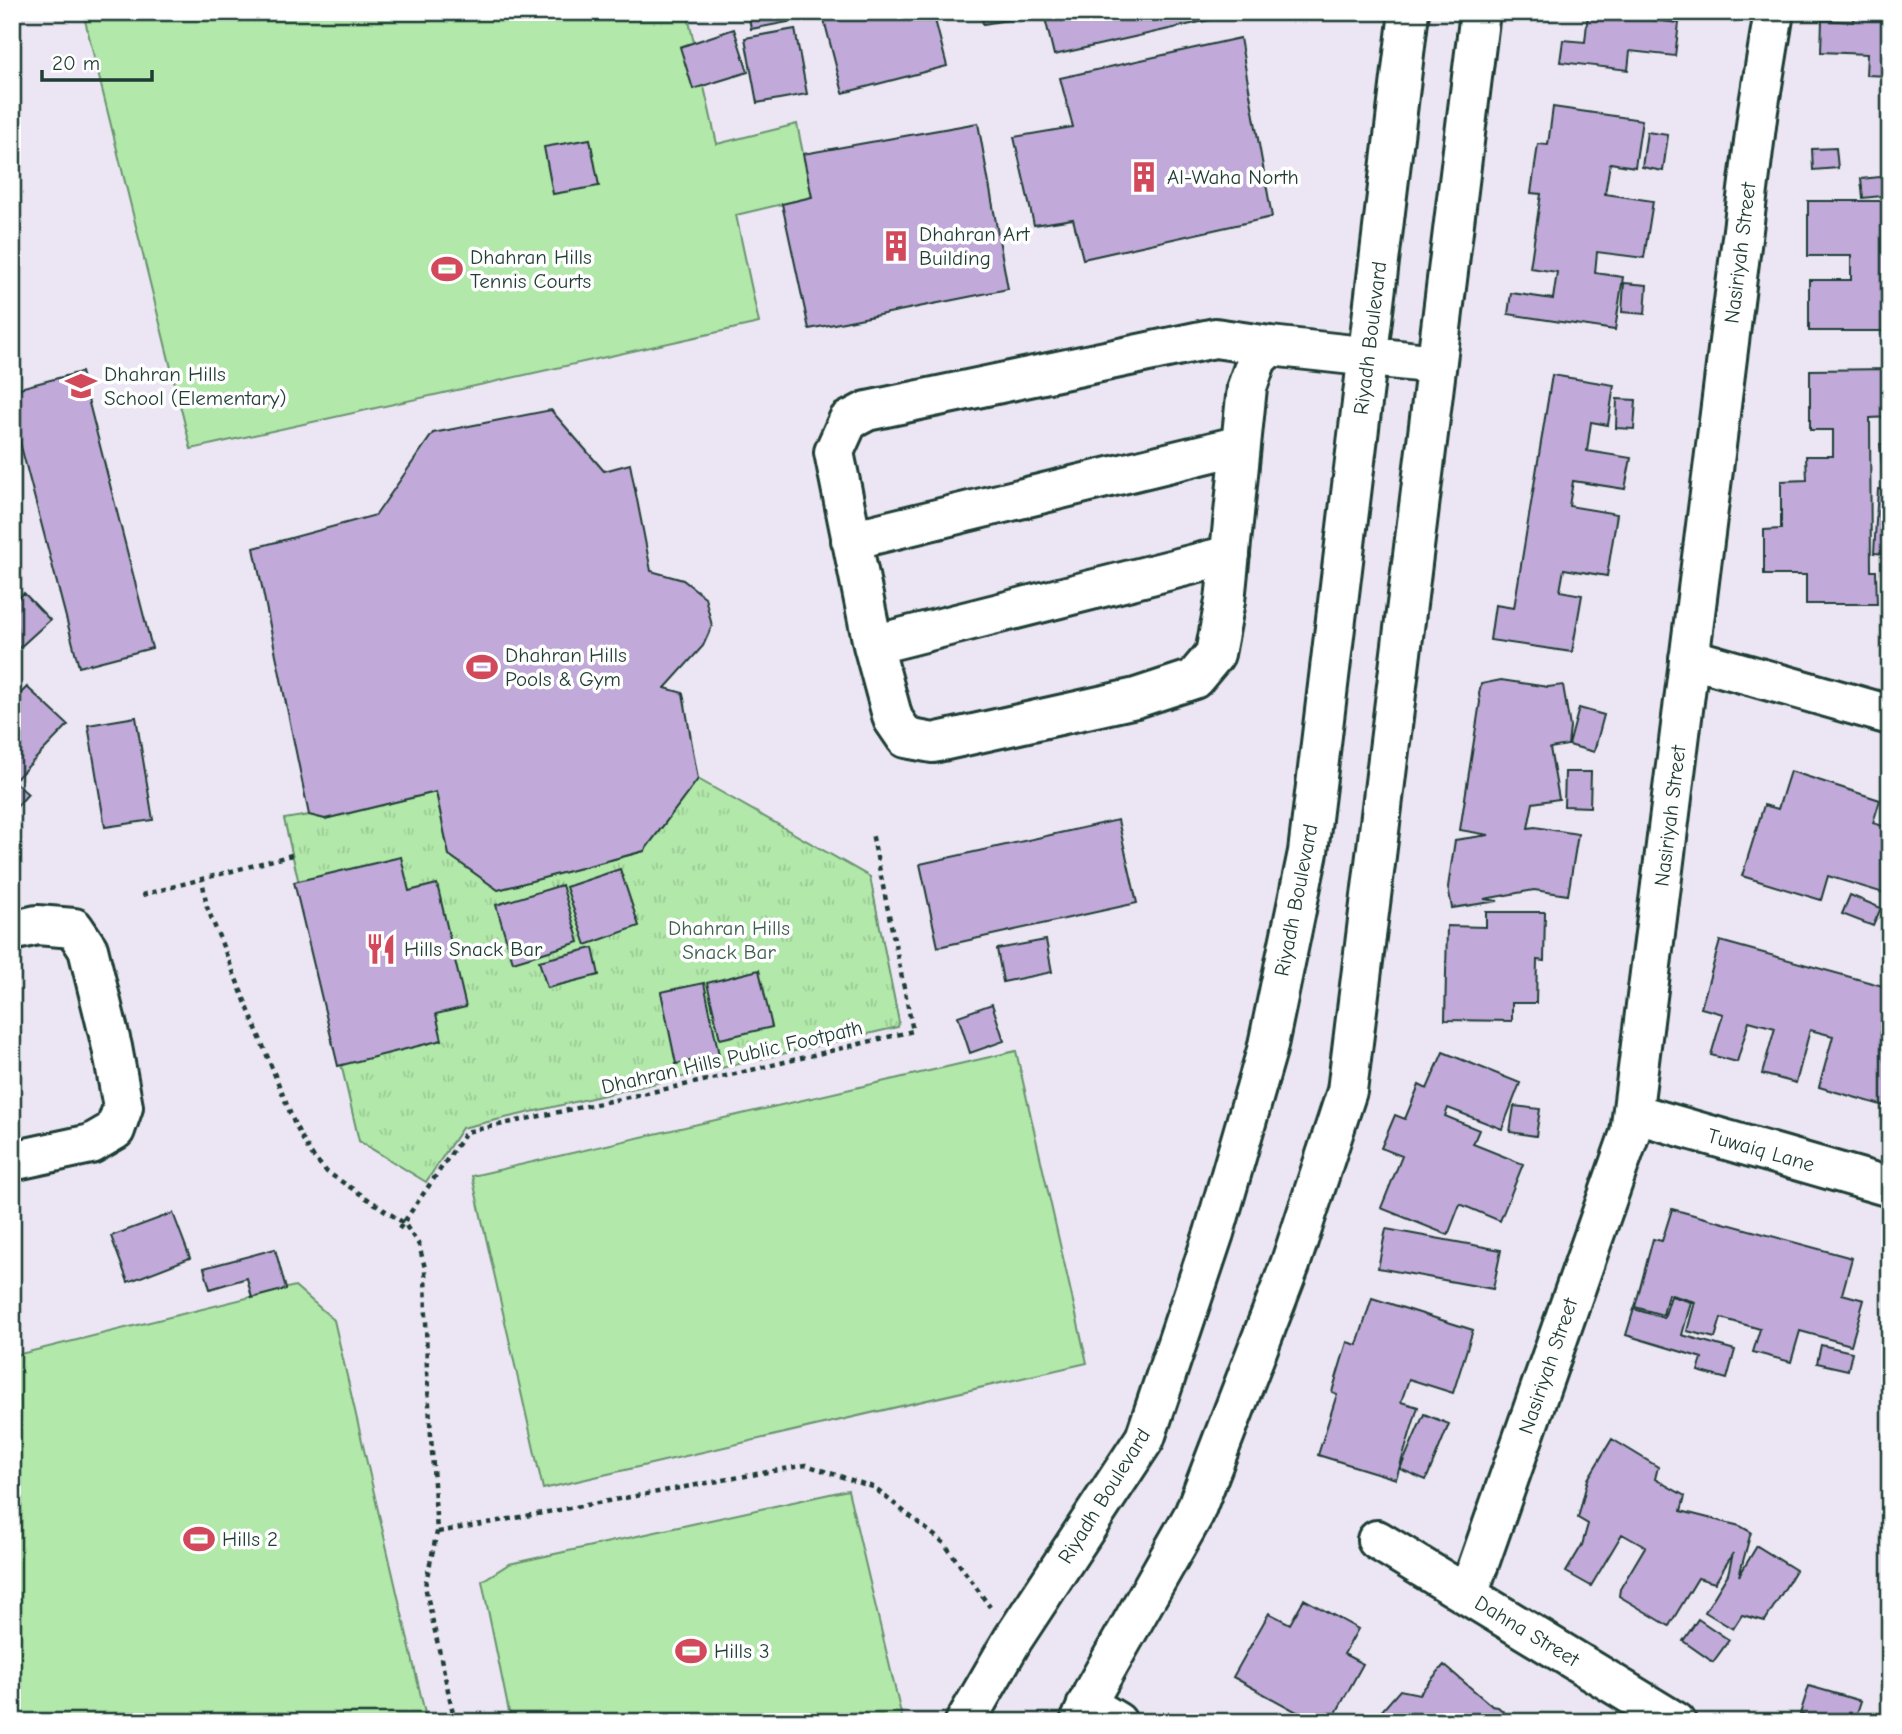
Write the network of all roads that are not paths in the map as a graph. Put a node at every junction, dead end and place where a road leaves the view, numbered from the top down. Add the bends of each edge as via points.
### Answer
1 (1409, 12) edge
2 (1480, 12) edge
3 (1774, 12) edge
4 (1270, 346) junction
5 (1368, 356) junction
6 (1436, 364) junction
7 (1241, 445) junction
8 (851, 540) junction
9 (1230, 555) junction
10 (873, 645) junction
11 (1689, 658) junction
12 (1890, 715) edge
13 (12, 931) edge
14 (1633, 1113) junction
15 (12, 1161) edge
16 (1890, 1186) edge
17 (1377, 1540) dead end
18 (1468, 1595) junction
19 (1095, 1716) edge
20 (965, 1722) edge
21 (1676, 1722) edge

1 - 5 street, Riyadh Boulevard
2 - 6 street
3 - 11 street, Nasiriyah Street
4 - 5 street
4 - 7 street via 1257,359 1247,387
4 - 8 street via 1215,338 867,411 848,421 834,452
5 - 6 street
5 - 20 street, Riyadh Boulevard via 1308,852 1267,1050 1214,1233 1145,1438 1013,1639
6 - 19 street via 1347,1091 1290,1265 1195,1514
7 - 8 street
7 - 9 street
8 - 10 street
9 - 10 street
9 - 10 street via 1215,654 1194,679 1136,698 933,743 906,738 893,719
11 - 12 street
11 - 14 street, Nasiriyah Street
13 - 15 street via 37,925 74,928 88,948 123,1107 115,1129 91,1144
14 - 16 street, Tuwaiq Lane
14 - 18 street, Nasiriyah Street via 1630,1133
17 - 18 street, Dahna Street
18 - 21 street, Dahna Street

